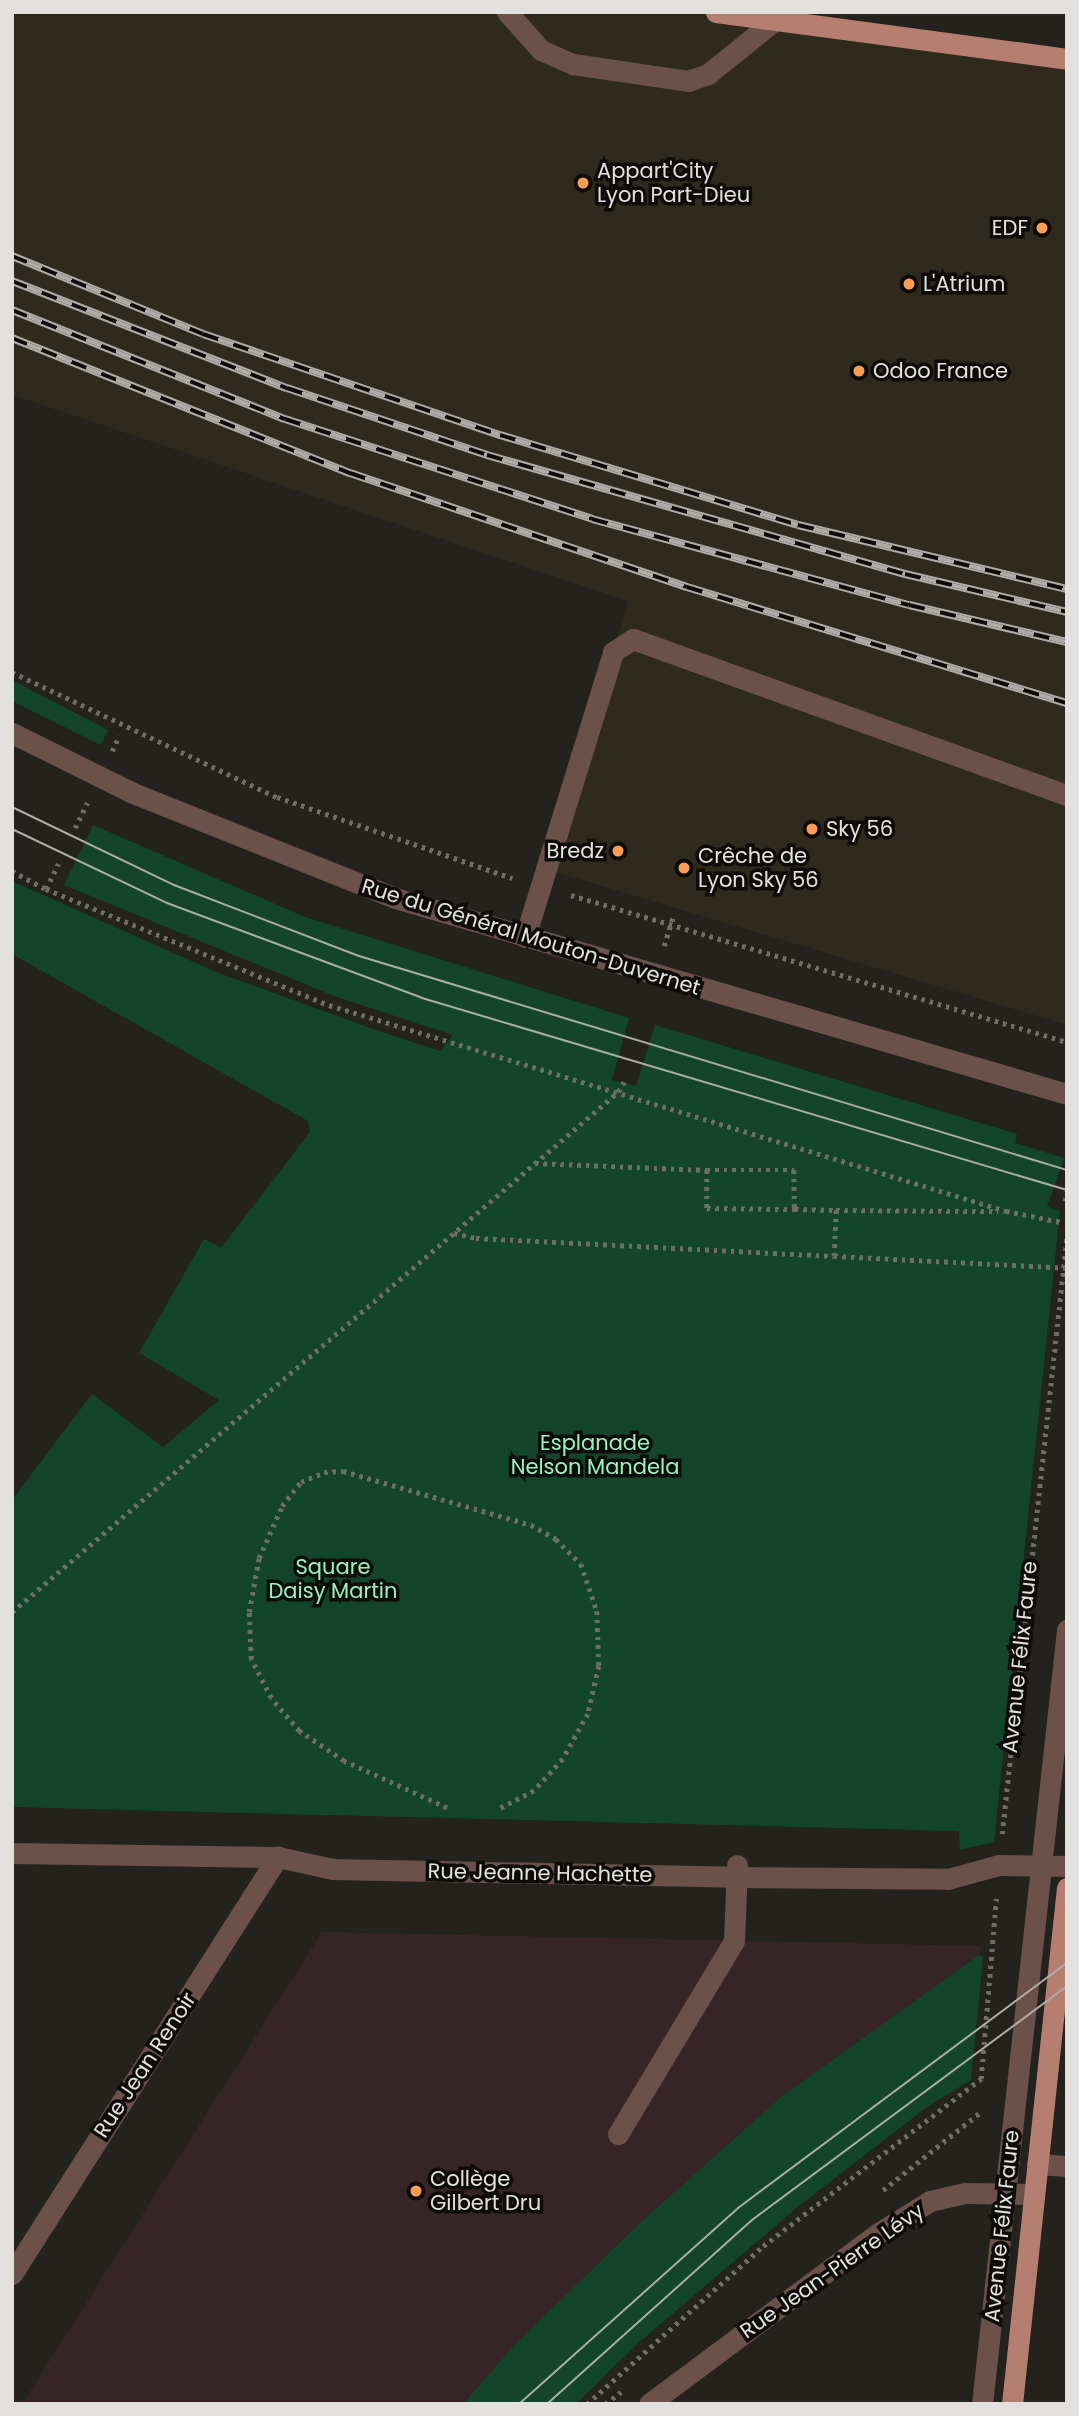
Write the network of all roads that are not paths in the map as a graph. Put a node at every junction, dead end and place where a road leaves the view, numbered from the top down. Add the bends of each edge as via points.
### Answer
1 (507, 12) edge
2 (716, 12) edge
3 (775, 20) junction
4 (1067, 59) edge
5 (12, 733) edge
6 (1067, 795) edge
7 (525, 937) junction
8 (1067, 1094) edge
9 (1067, 1630) edge
10 (12, 1853) edge
11 (278, 1857) junction
12 (1042, 1865) junction
13 (1067, 1866) edge
14 (736, 1870) junction
15 (1067, 1888) edge
16 (618, 2134) dead end
17 (1037, 2164) junction
18 (1067, 2166) edge
19 (1005, 2194) junction
20 (1034, 2194) junction
21 (12, 2274) edge
22 (649, 2404) edge
23 (982, 2404) edge
24 (1012, 2404) edge

1 - 3 street via 541,50 573,64 688,81 708,74
2 - 3 main road
3 - 4 main road
5 - 7 street, Rue du Général Mouton-Duvernet via 99,778 258,847 395,898
6 - 7 street via 633,639 614,652
7 - 8 street, Rue du Général Mouton-Duvernet
9 - 12 street, Avenue Félix Faure
10 - 11 street, Rue Jeanne Hachette
11 - 14 street, Rue Jeanne Hachette via 333,1869
11 - 21 street, Rue Jean Renoir
12 - 13 street, Rue Jeanne Hachette
12 - 14 street, Rue Jeanne Hachette via 999,1865 948,1879
12 - 19 street, Avenue Félix Faure
14 - 16 street via 734,1941
15 - 17 main road, Avenue Félix Faure
17 - 18 street
17 - 20 main road, Avenue Félix Faure
19 - 20 street, Rue Jean-Pierre Lévy
19 - 22 street, Rue Jean-Pierre Lévy via 966,2193 930,2201 902,2216
19 - 23 street, Avenue Félix Faure
20 - 24 main road, Avenue Félix Faure

